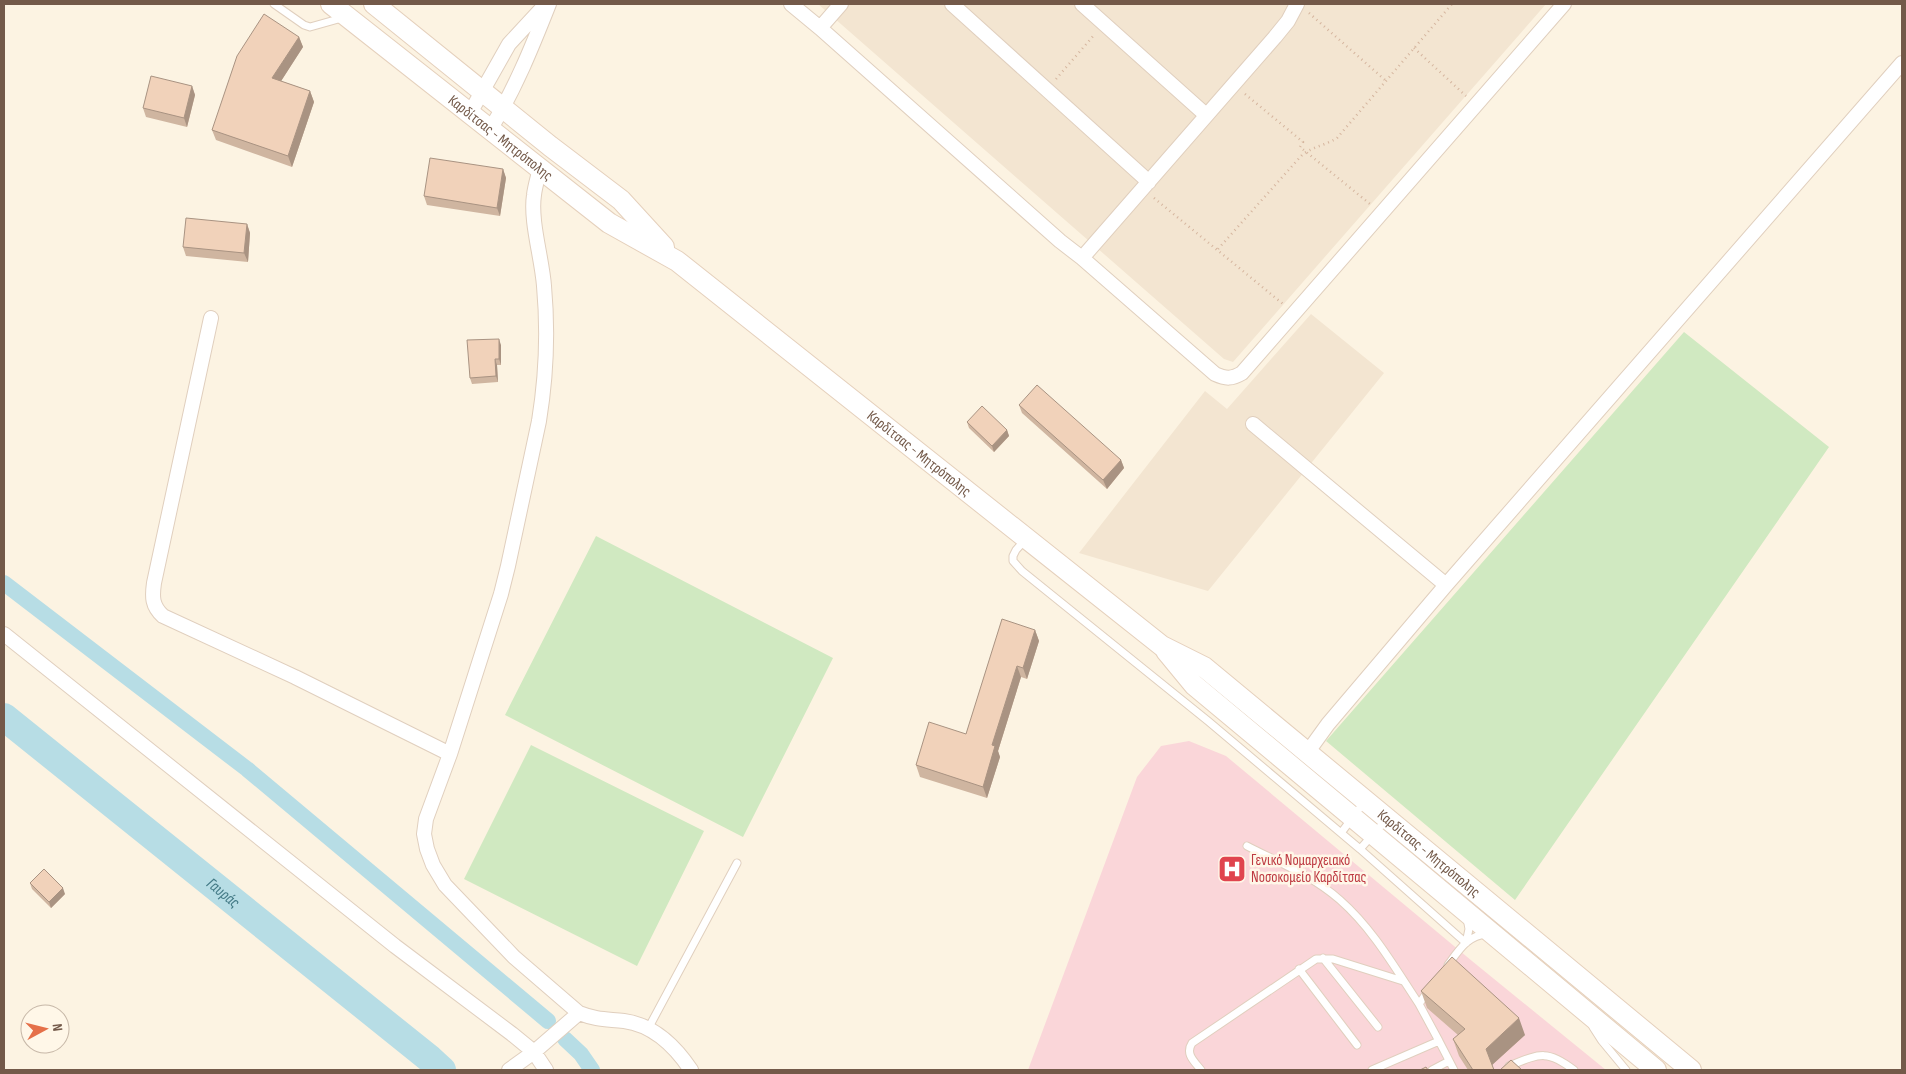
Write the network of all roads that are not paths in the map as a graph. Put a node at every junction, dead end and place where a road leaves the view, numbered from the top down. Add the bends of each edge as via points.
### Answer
1 (274, 4) edge
2 (331, 4) edge
3 (374, 4) edge
4 (547, 4) edge
5 (791, 4) edge
6 (841, 4) edge
7 (952, 4) edge
8 (1082, 4) edge
9 (1564, 4) edge
10 (1302, 7) edge
11 (347, 16) junction
12 (820, 28) junction
13 (1902, 63) edge
14 (482, 90) junction
15 (503, 108) junction
16 (470, 113) junction
17 (1206, 116) junction
18 (490, 128) junction
19 (540, 168) junction
20 (1146, 186) junction
21 (1082, 258) junction
22 (677, 261) junction
23 (211, 318) dead end
24 (1253, 424) dead end
25 (1026, 539) junction
26 (1446, 585) junction
27 (4, 634) edge
28 (1162, 646) junction
29 (1308, 753) junction
30 (450, 754) junction
31 (1365, 800) junction
32 (1353, 817) junction
33 (1387, 819) junction
34 (1341, 833) junction
35 (1374, 834) junction
36 (1247, 846) dead end
37 (1360, 849) junction
38 (737, 863) dead end
39 (1465, 911) junction
40 (1493, 934) junction
41 (1466, 942) junction
42 (1323, 958) junction
43 (1299, 970) junction
44 (1442, 973) edge
45 (1403, 981) junction
46 (1436, 981) edge
47 (1418, 1004) junction
48 (579, 1013) junction
49 (1589, 1014) junction
50 (649, 1027) junction
51 (1378, 1027) dead end
52 (1439, 1041) junction
53 (1357, 1045) dead end
54 (534, 1052) junction
55 (1449, 1061) junction
56 (1658, 1063) edge
57 (1509, 1066) edge
58 (511, 1068) edge
59 (546, 1070) edge
60 (691, 1070) edge
61 (1200, 1070) edge
62 (1372, 1070) edge
63 (1432, 1070) edge
64 (1454, 1070) edge
65 (1574, 1070) edge
66 (1626, 1070) edge
67 (1690, 1070) edge

1 - 11 lane via 310,27
2 - 11 main road, Καρδίτσας - Μητρόπολης
3 - 14 main road, Καρδίτσας - Μητρόπολης
4 - 14 street via 509,44
4 - 15 street via 528,56
5 - 12 street
6 - 12 street
7 - 20 street via 1047,89
8 - 17 street
9 - 21 street via 1242,373 1232,378 1215,374
10 - 17 street
11 - 16 main road, Καρδίτσας - Μητρόπολης
12 - 21 street
13 - 26 street
14 - 15 main road, Καρδίτσας - Μητρόπολης
14 - 16 street
15 - 18 street
15 - 22 main road, Καρδίτσας - Μητρόπολης via 621,200
16 - 18 main road, Καρδίτσας - Μητρόπολης
17 - 20 street
18 - 19 main road, Καρδίτσας - Μητρόπολης
19 - 22 main road, Καρδίτσας - Μητρόπολης via 610,223
19 - 30 street via 534,211 544,290 542,406 508,566
20 - 21 street
22 - 25 main road, Καρδίτσας - Μητρόπολης
23 - 30 street via 154,583 155,608 163,616 295,676
24 - 26 street
25 - 28 main road, Καρδίτσας - Μητρόπολης
25 - 34 lane via 1013,556 1013,561 1022,571
26 - 29 street via 1328,724
27 - 54 street via 395,946
28 - 29 main road, Καρδίτσας - Μητρόπολης via 1204,668
28 - 32 main road, Καρδίτσας - Μητρόπολης via 1194,686
29 - 31 main road, Καρδίτσας - Μητρόπολης
30 - 48 street via 426,819 426,850 433,865 446,885 514,957
31 - 32 lane
31 - 33 main road, Καρδίτσας - Μητρόπολης
32 - 34 lane
32 - 35 main road, Καρδίτσας - Μητρόπολης
33 - 35 lane
33 - 56 main road, Καρδίτσας - Μητρόπολης
34 - 37 lane
35 - 37 lane
35 - 39 main road, Καρδίτσας - Μητρόπολης
36 - 45 lane via 1294,870 1341,901 1369,930
37 - 41 lane
38 - 50 lane
39 - 40 main road, Καρδίτσας - Μητρόπολης
39 - 41 lane via 1469,929
40 - 41 lane via 1477,935
40 - 49 main road, Καρδίτσας - Μητρόπολης
41 - 44 lane
42 - 43 lane
42 - 45 lane
42 - 51 lane
43 - 53 lane
43 - 61 lane via 1192,1043 1189,1054
45 - 47 lane
46 - 47 lane
47 - 52 lane
48 - 50 street via 595,1019
48 - 54 street
49 - 56 main road, Καρδίτσας - Μητρόπολης
49 - 66 lane via 1597,1034
50 - 60 street via 673,1046
52 - 55 lane
52 - 62 lane
54 - 58 street
54 - 59 street
55 - 63 lane
55 - 64 lane
56 - 67 main road, Καρδίτσας - Μητρόπολης
57 - 65 lane via 1531,1057 1552,1056

